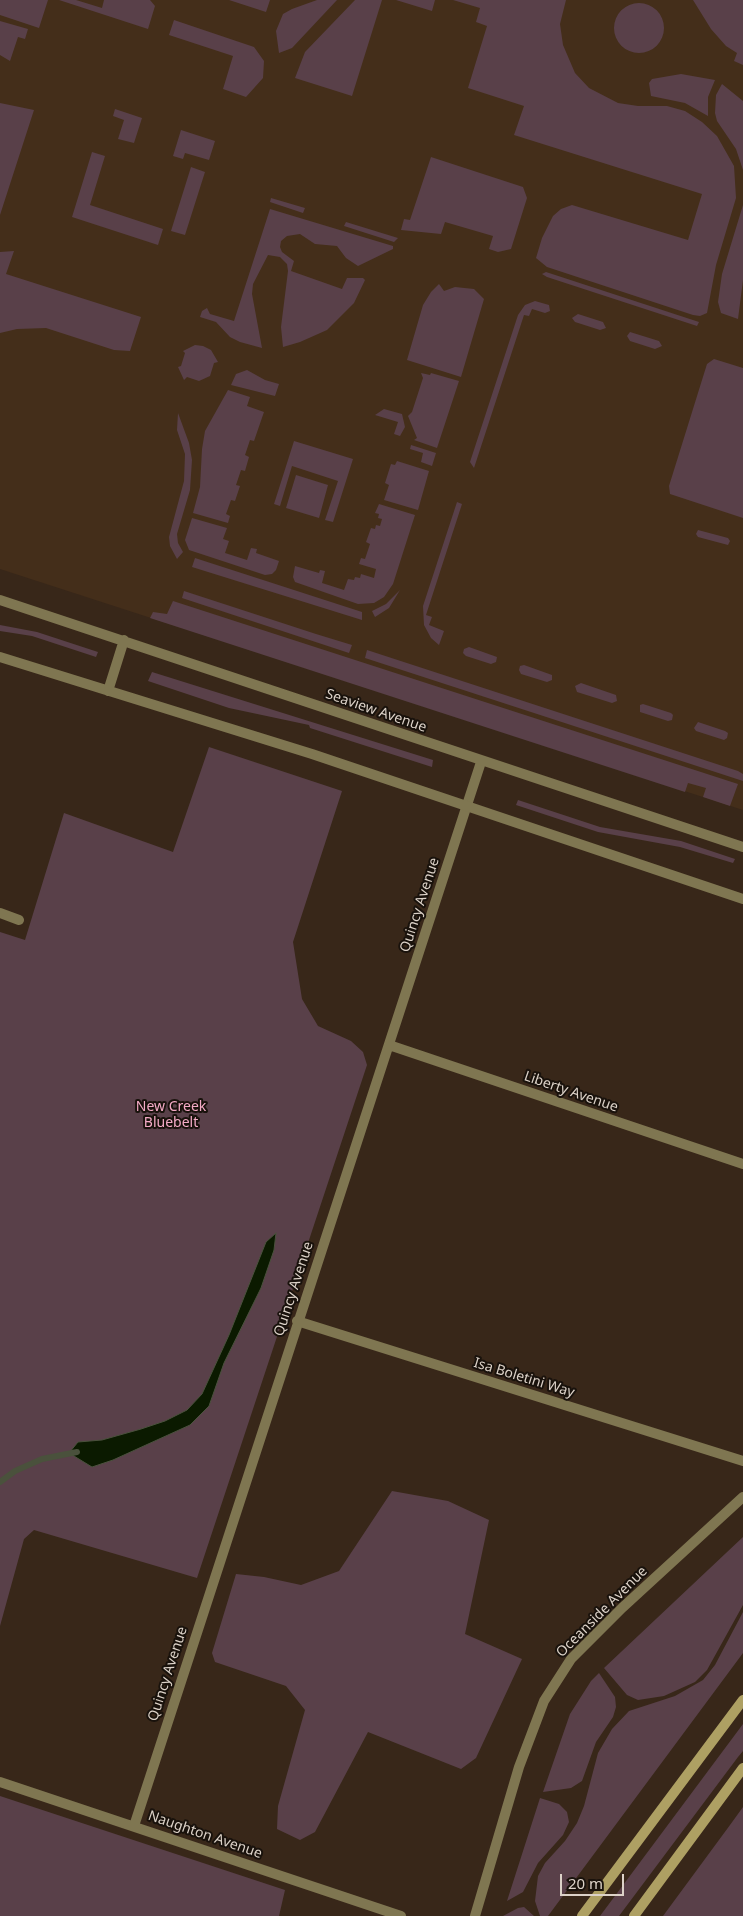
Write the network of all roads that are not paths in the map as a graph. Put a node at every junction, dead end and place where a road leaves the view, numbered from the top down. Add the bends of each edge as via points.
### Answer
1 (0, 600) edge
2 (124, 640) junction
3 (0, 657) edge
4 (108, 690) junction
5 (481, 762) junction
6 (466, 808) junction
7 (743, 847) edge
8 (743, 899) edge
9 (0, 913) edge
10 (19, 920) dead end
11 (389, 1045) junction
12 (743, 1164) edge
13 (297, 1321) junction
14 (743, 1461) edge
15 (743, 1497) edge
16 (743, 1700) edge
17 (743, 1768) edge
18 (0, 1782) edge
19 (134, 1826) junction
20 (401, 1916) edge
21 (475, 1916) edge
22 (582, 1916) edge
23 (634, 1916) edge

1 - 2 street, Seaview Avenue
2 - 4 street
2 - 5 street, Seaview Avenue
3 - 4 street
4 - 6 street via 312,754
5 - 6 street, Quincy Avenue
5 - 7 street, Seaview Avenue
6 - 8 street
6 - 11 street, Quincy Avenue
9 - 10 street
11 - 12 street, Liberty Avenue
11 - 13 street, Quincy Avenue
13 - 14 street, Isa Boletini Way
13 - 19 street, Quincy Avenue
15 - 21 street, Oceanside Avenue via 571,1659 544,1701 519,1767
16 - 22 main road
17 - 23 main road
18 - 19 street, Naughton Avenue
19 - 20 street, Naughton Avenue

